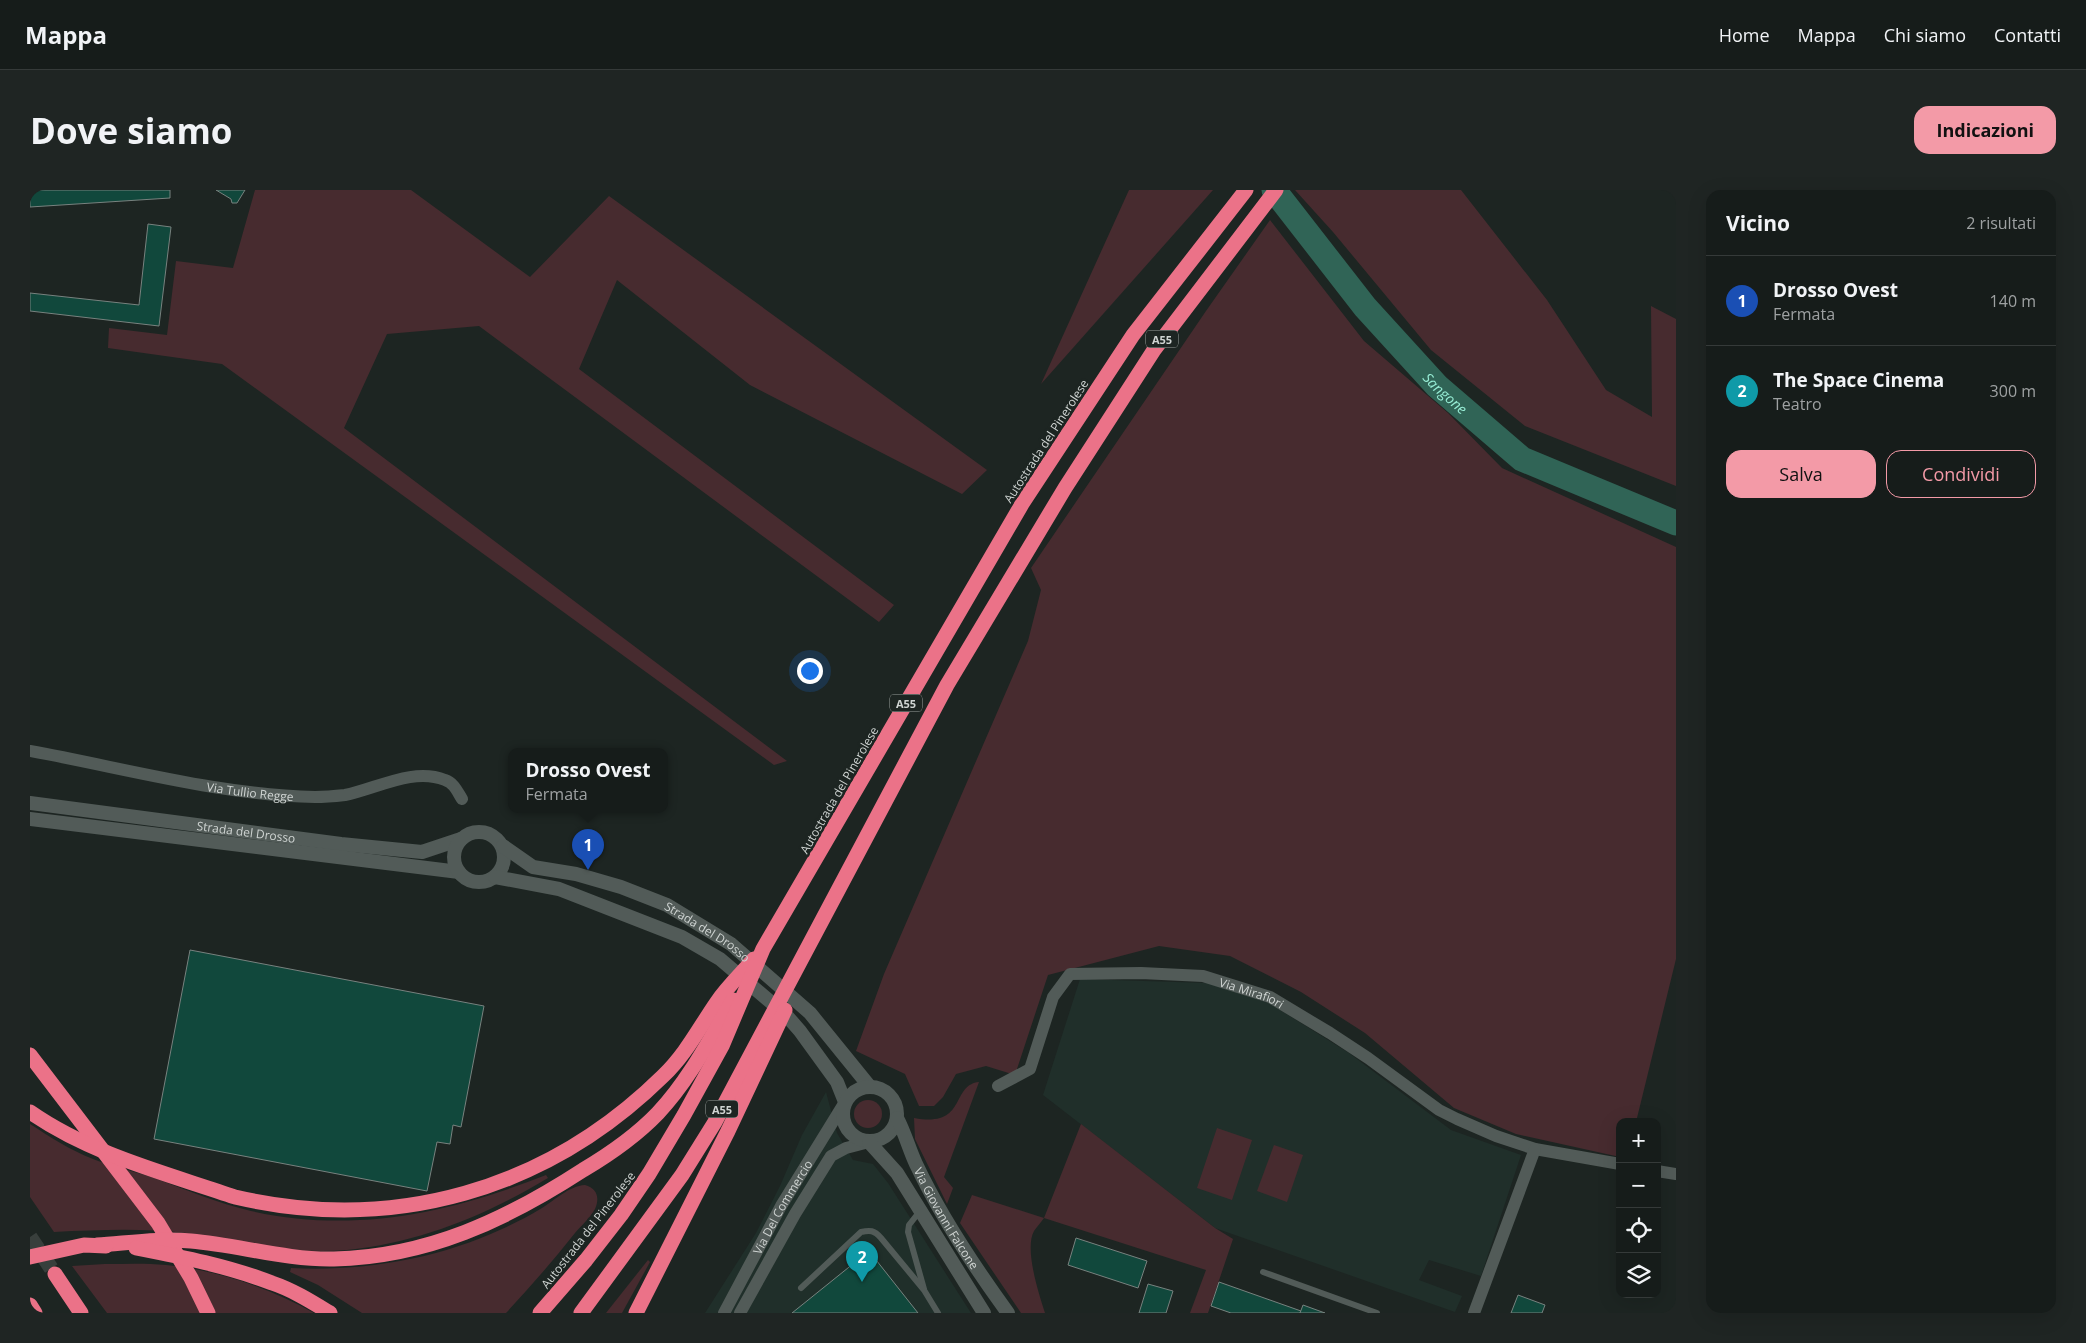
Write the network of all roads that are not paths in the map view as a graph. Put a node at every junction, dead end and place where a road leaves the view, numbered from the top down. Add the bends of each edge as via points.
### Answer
1 (1246, 190) edge
2 (1276, 190) edge
3 (30, 751) edge
4 (462, 799) dead end
5 (30, 803) edge
6 (30, 819) edge
7 (461, 839) junction
8 (503, 846) junction
9 (459, 872) junction
10 (494, 877) junction
11 (839, 890) junction
12 (763, 949) junction
13 (30, 1055) edge
14 (870, 1086) junction
15 (998, 1086) dead end
16 (845, 1102) junction
17 (30, 1112) edge
18 (897, 1118) junction
19 (869, 1142) junction
20 (1535, 1149) junction
21 (1616, 1163) edge
22 (1661, 1172) edge
23 (1676, 1174) edge
24 (920, 1211) junction
25 (90, 1245) junction
26 (63, 1248) junction
27 (30, 1251) edge
28 (30, 1257) edge
29 (1263, 1272) dead end
30 (55, 1274) tunnel mouth
31 (801, 1288) dead end
32 (924, 1290) junction
33 (30, 1305) edge
34 (936, 1310) edge
35 (35, 1313) edge
36 (81, 1313) edge
37 (208, 1313) edge
38 (330, 1313) edge
39 (540, 1313) edge
40 (581, 1313) edge
41 (636, 1313) edge
42 (724, 1313) edge
43 (740, 1313) edge
44 (943, 1313) edge
45 (984, 1313) edge
46 (1008, 1313) edge
47 (1378, 1313) edge
48 (1474, 1313) edge

1 - 12 highway, Autostrada del Pinerolese / A55 via 1133,335 1022,504
2 - 11 highway, A55 via 1154,350 1065,488 948,685
3 - 4 street, Via Tullio Regge via 205,785 316,797 345,795 414,776 431,776 456,787
5 - 7 street, Strada del Drosso via 422,852
6 - 9 street, Strada del Drosso
7 - 8 street via 481,832 494,836
7 - 9 street via 454,858
8 - 10 street via 503,866
8 - 14 street, Strada del Drosso via 533,867 576,874 666,905 731,944 810,1012
9 - 10 street via 479,882
10 - 16 street, Strada del Drosso via 559,889 682,937 720,959 786,1015 800,1031 838,1082
11 - 40 highway, A55 via 710,1130 682,1175
11 - 41 highway via 740,1106
12 - 17 highway via 717,1001 682,1056 617,1117 537,1167 504,1181 440,1200 348,1211 257,1202 234,1197 88,1145
12 - 25 highway via 697,1061 657,1114 625,1143 597,1162 498,1220 423,1246 354,1258 309,1258 188,1241
12 - 39 highway, Autostrada del Pinerolese / A55 via 722,1046 649,1174 586,1260
13 - 37 highway via 158,1223
14 - 16 street via 855,1091
14 - 18 street, Via Giovanni Falcone via 888,1094 896,1106
15 - 20 street, Via Mirafiori via 1030,1069 1053,997 1070,974 1203,976 1270,997 1368,1058 1439,1110 1496,1136
16 - 19 street, Via Giovanni Falcone via 842,1119 845,1127 859,1140
16 - 42 street, Via Del Commercio via 781,1206
18 - 19 street via 888,1135
18 - 46 street, Via Giovanni Falcone via 915,1162 950,1229
19 - 24 street, Via Giovanni Falcone via 898,1173
19 - 43 street, Via Del Commercio via 831,1156
20 - 21 street, Via Mirafiori
20 - 48 street
22 - 23 street
24 - 32 lane via 909,1225 908,1232
24 - 45 street, Via Giovanni Falcone
25 - 26 highway
25 - 38 highway via 134,1248 239,1271 304,1297
26 - 27 street
26 - 28 highway
29 - 47 lane
30 - 36 highway
31 - 32 lane via 861,1232 870,1230 876,1232
32 - 34 lane
33 - 35 highway
34 - 44 lane

